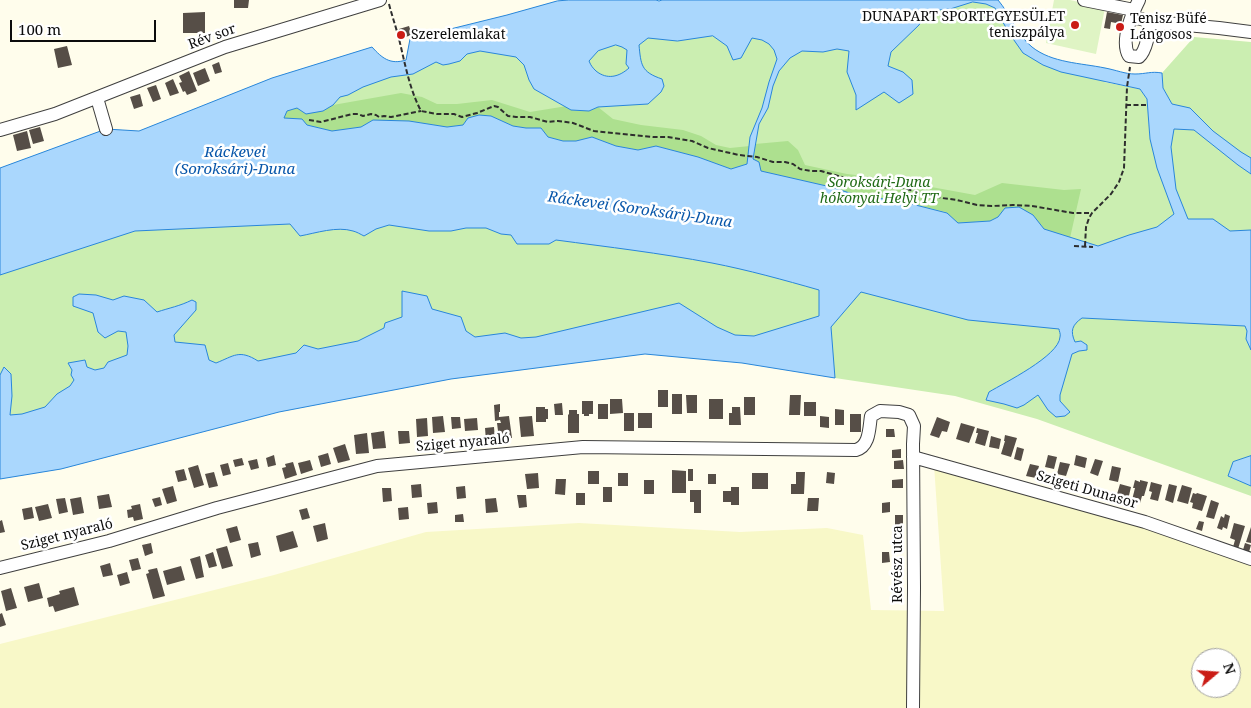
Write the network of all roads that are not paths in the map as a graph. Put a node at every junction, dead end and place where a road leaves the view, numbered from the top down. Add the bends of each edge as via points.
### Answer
1 (380, 0) edge
2 (1084, 0) edge
3 (1134, 9) edge
4 (1148, 26) junction
5 (1251, 32) edge
6 (96, 98) junction
7 (106, 129) dead end
8 (0, 130) edge
9 (912, 420) joint
10 (913, 457) junction
11 (1251, 559) edge
12 (0, 568) edge
13 (912, 708) edge

1 - 6 street, Rév sor via 225,48
2 - 3 street
3 - 4 street
3 - 4 street via 1127,34 1126,52 1129,56 1139,57 1142,54
4 - 5 street via 1165,23
6 - 7 street
6 - 8 street, Rév sor
9 - 10 street, Révész utca
9 - 12 street, Sziget nyaraló via 909,415 899,412 880,411 871,416 867,439 862,448 856,450 583,447 377,466
10 - 11 street, Szigeti Dunasor via 1145,522
10 - 13 street, Révész utca

